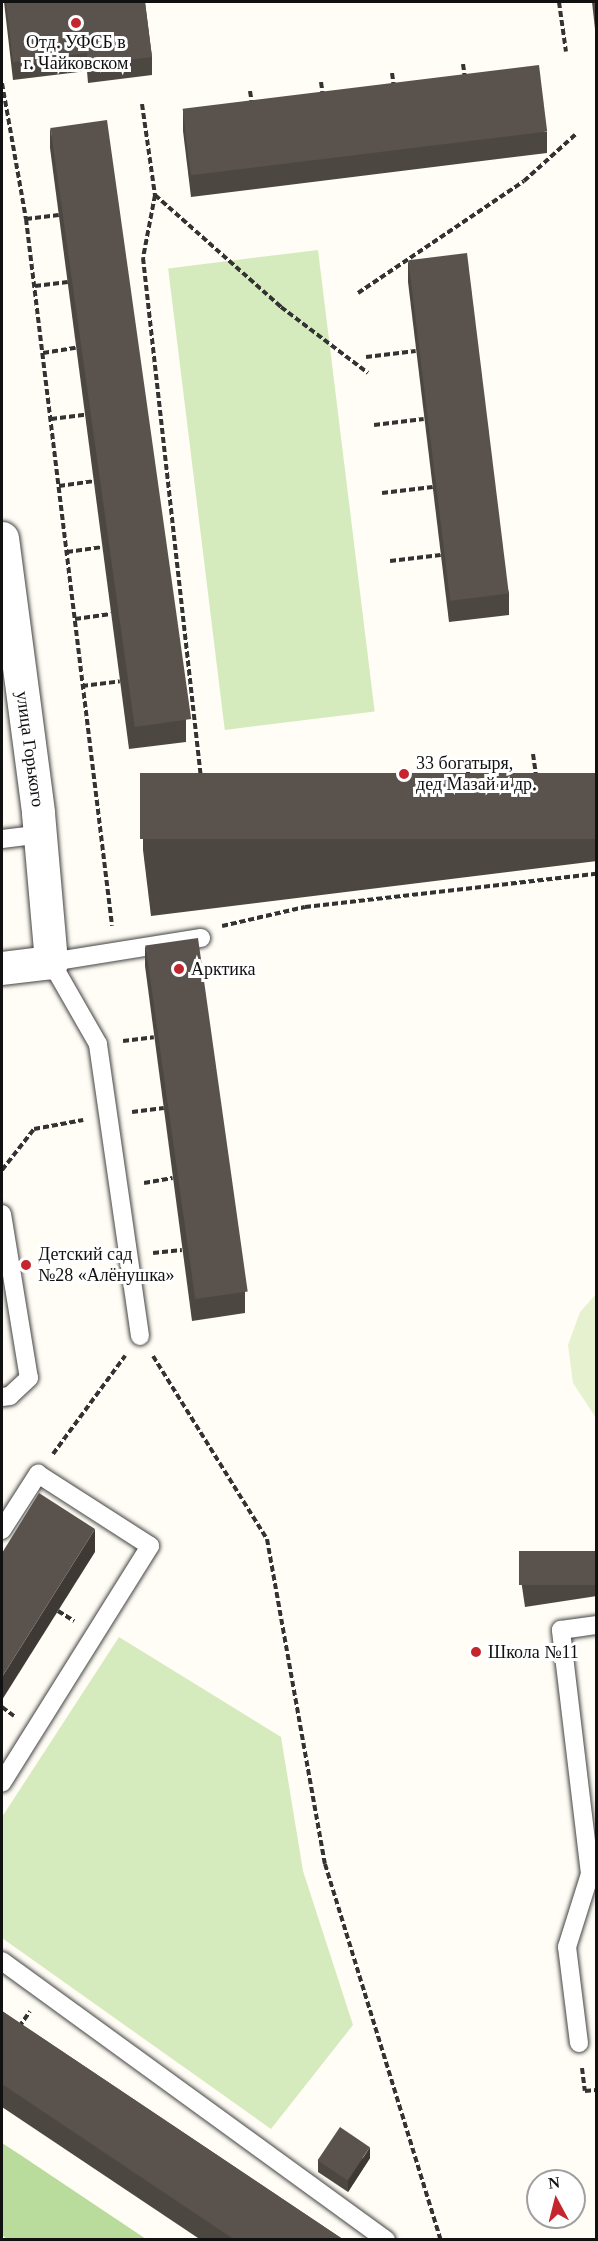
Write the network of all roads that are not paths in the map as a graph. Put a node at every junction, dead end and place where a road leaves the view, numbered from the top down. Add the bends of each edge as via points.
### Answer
1 (2, 538) edge
2 (40, 834) junction
3 (2, 838) edge
4 (201, 939) edge
5 (51, 962) junction
6 (2, 968) edge
7 (2, 1214) edge
8 (140, 1336) road end
9 (2, 1397) edge
10 (2, 1530) edge
11 (597, 1625) edge
12 (2, 1783) edge
13 (2, 1961) edge
14 (579, 2043) road end
15 (386, 2240) edge

1 - 2 street, улица Горького
2 - 3 lane
2 - 5 street, улица Горького
4 - 5 lane
5 - 6 street
5 - 8 lane via 99,1044
7 - 9 lane via 29,1378 10,1396
10 - 12 lane via 38,1474 150,1546
11 - 14 lane via 561,1630 590,1874 567,1947
13 - 15 lane

